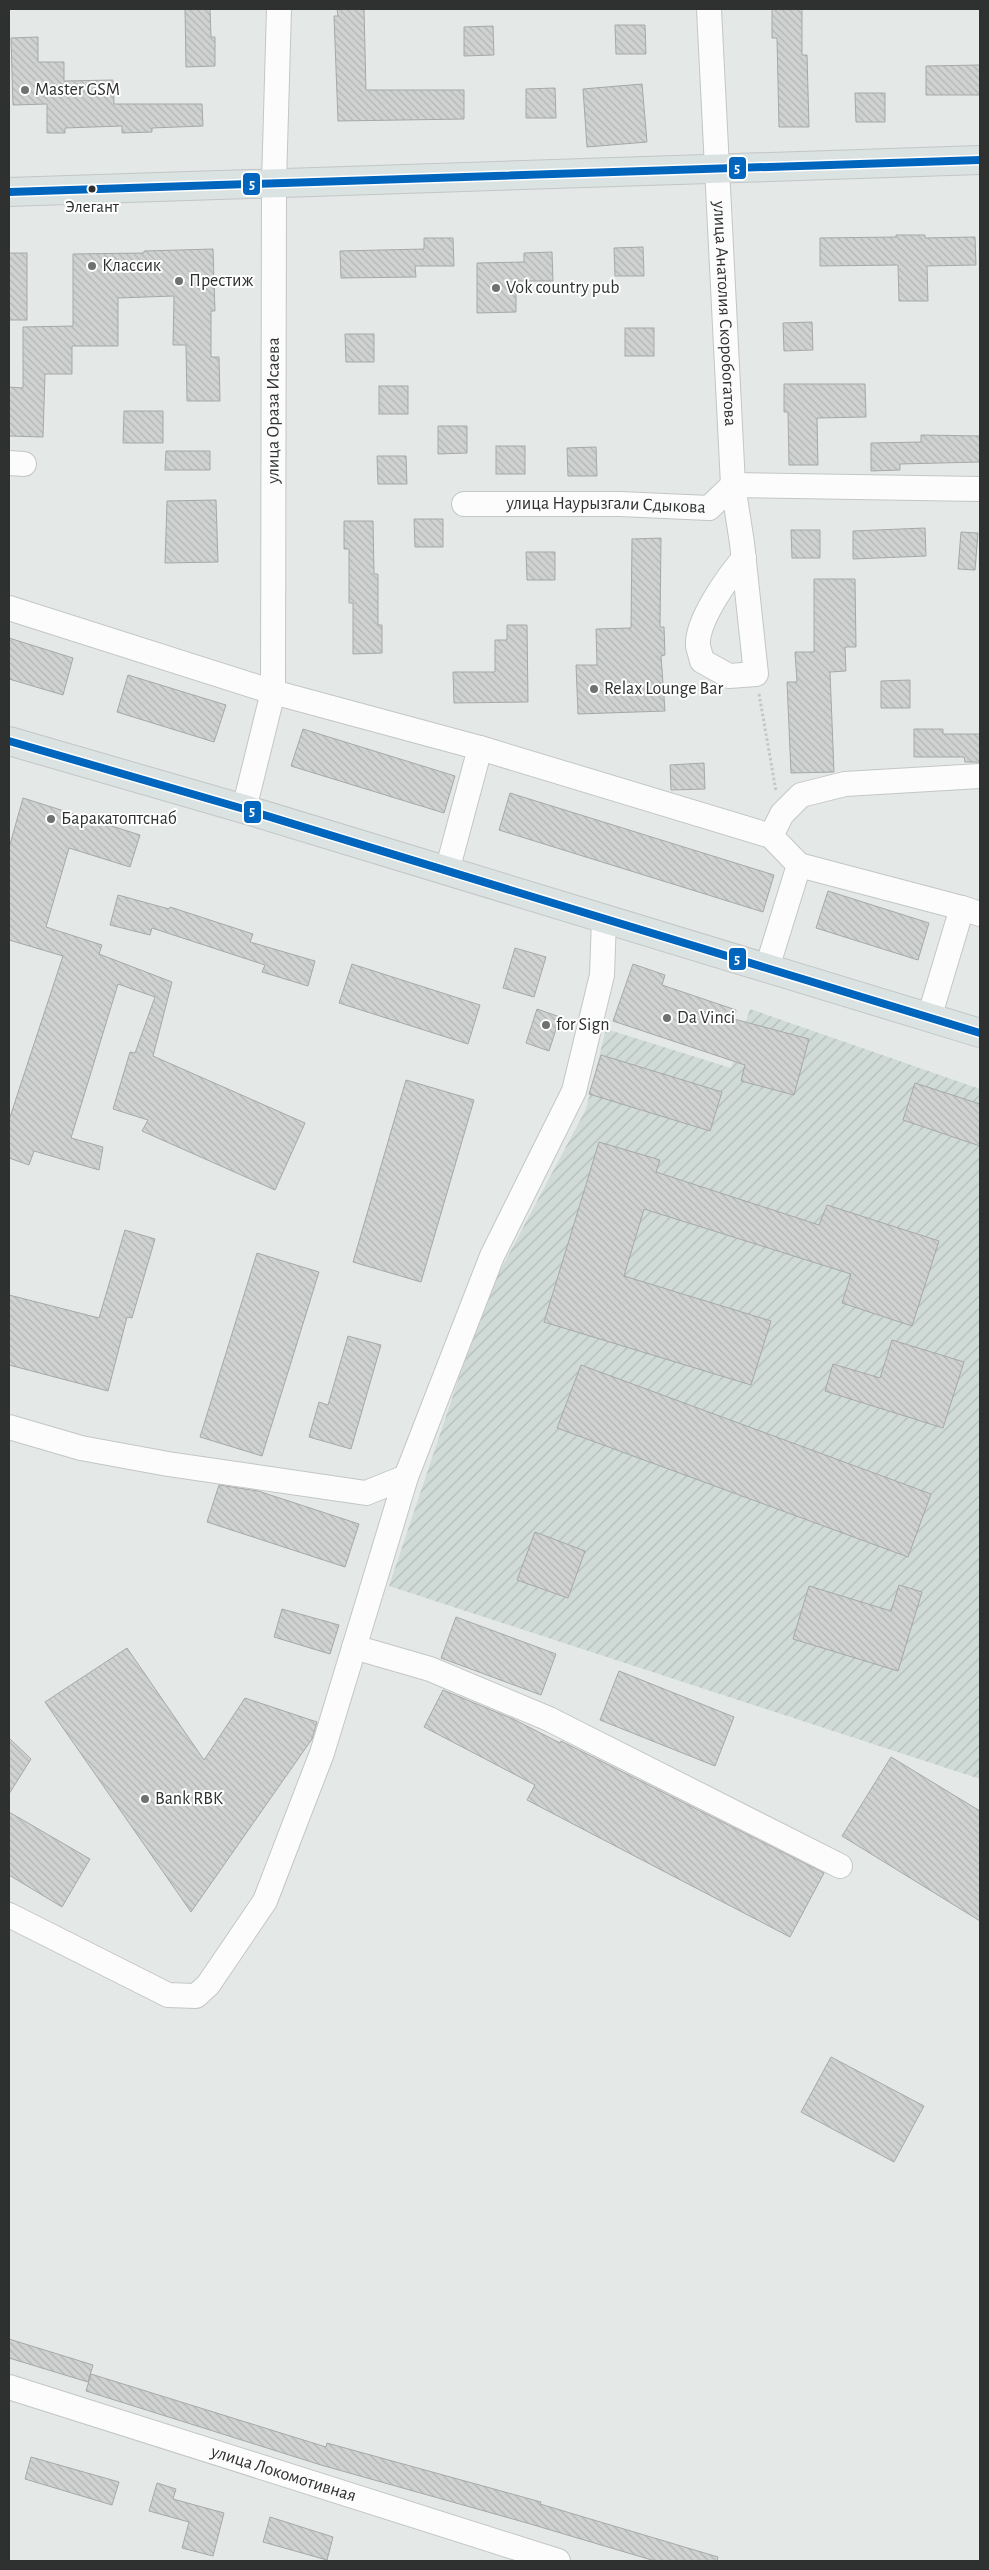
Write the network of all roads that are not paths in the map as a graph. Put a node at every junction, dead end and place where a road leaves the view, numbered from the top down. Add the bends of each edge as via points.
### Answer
1 (279, 9) edge
2 (709, 9) edge
3 (980, 160) edge
4 (716, 168) junction
5 (274, 183) junction
6 (9, 192) edge
7 (733, 485) junction
8 (980, 488) edge
9 (464, 504) dead end
10 (744, 558) junction
11 (9, 608) edge
12 (273, 692) junction
13 (9, 741) edge
14 (480, 748) junction
15 (980, 776) edge
16 (244, 809) junction
17 (771, 836) junction
18 (799, 864) junction
19 (447, 871) junction
20 (971, 911) edge
21 (604, 919) junction
22 (767, 968) junction
23 (929, 1018) junction
24 (980, 1034) edge
25 (9, 1427) edge
26 (406, 1477) junction
27 (354, 1648) junction
28 (840, 1866) dead end
29 (9, 1915) edge
30 (9, 2387) edge
31 (520, 2556) edge
32 (558, 2561) edge

1 - 5 street, улица Ораза Исаева
2 - 4 street, улица Анатолия Скоробогатова
3 - 4 main road
4 - 5 main road
4 - 7 street, улица Анатолия Скоробогатова
5 - 6 main road
5 - 12 street, улица Ораза Исаева
7 - 8 street
7 - 9 street, улица Наурызгали Сдыкова via 708,508 620,504
7 - 10 street, улица Анатолия Скоробогатова
10 - 10 street, улица Анатолия Скоробогатова via 708,613 698,646 702,661 729,676 756,674
11 - 12 street
12 - 14 street
12 - 16 street, улица Ораза Исаева
13 - 16 main road
14 - 17 street
14 - 19 street
15 - 17 street via 845,784 801,795 782,814
16 - 19 main road
17 - 18 street
18 - 20 street
18 - 22 street
19 - 21 main road
20 - 23 street
21 - 22 main road
21 - 26 street via 602,974 574,1091 492,1256
22 - 23 main road
23 - 24 main road
25 - 26 street via 81,1448 366,1493
26 - 27 street
27 - 28 street via 430,1669 549,1719
27 - 29 street via 314,1780 265,1901 208,1985 196,1996 168,1996
30 - 31 street, улица Локомотивная
31 - 32 street, улица Локомотивная

